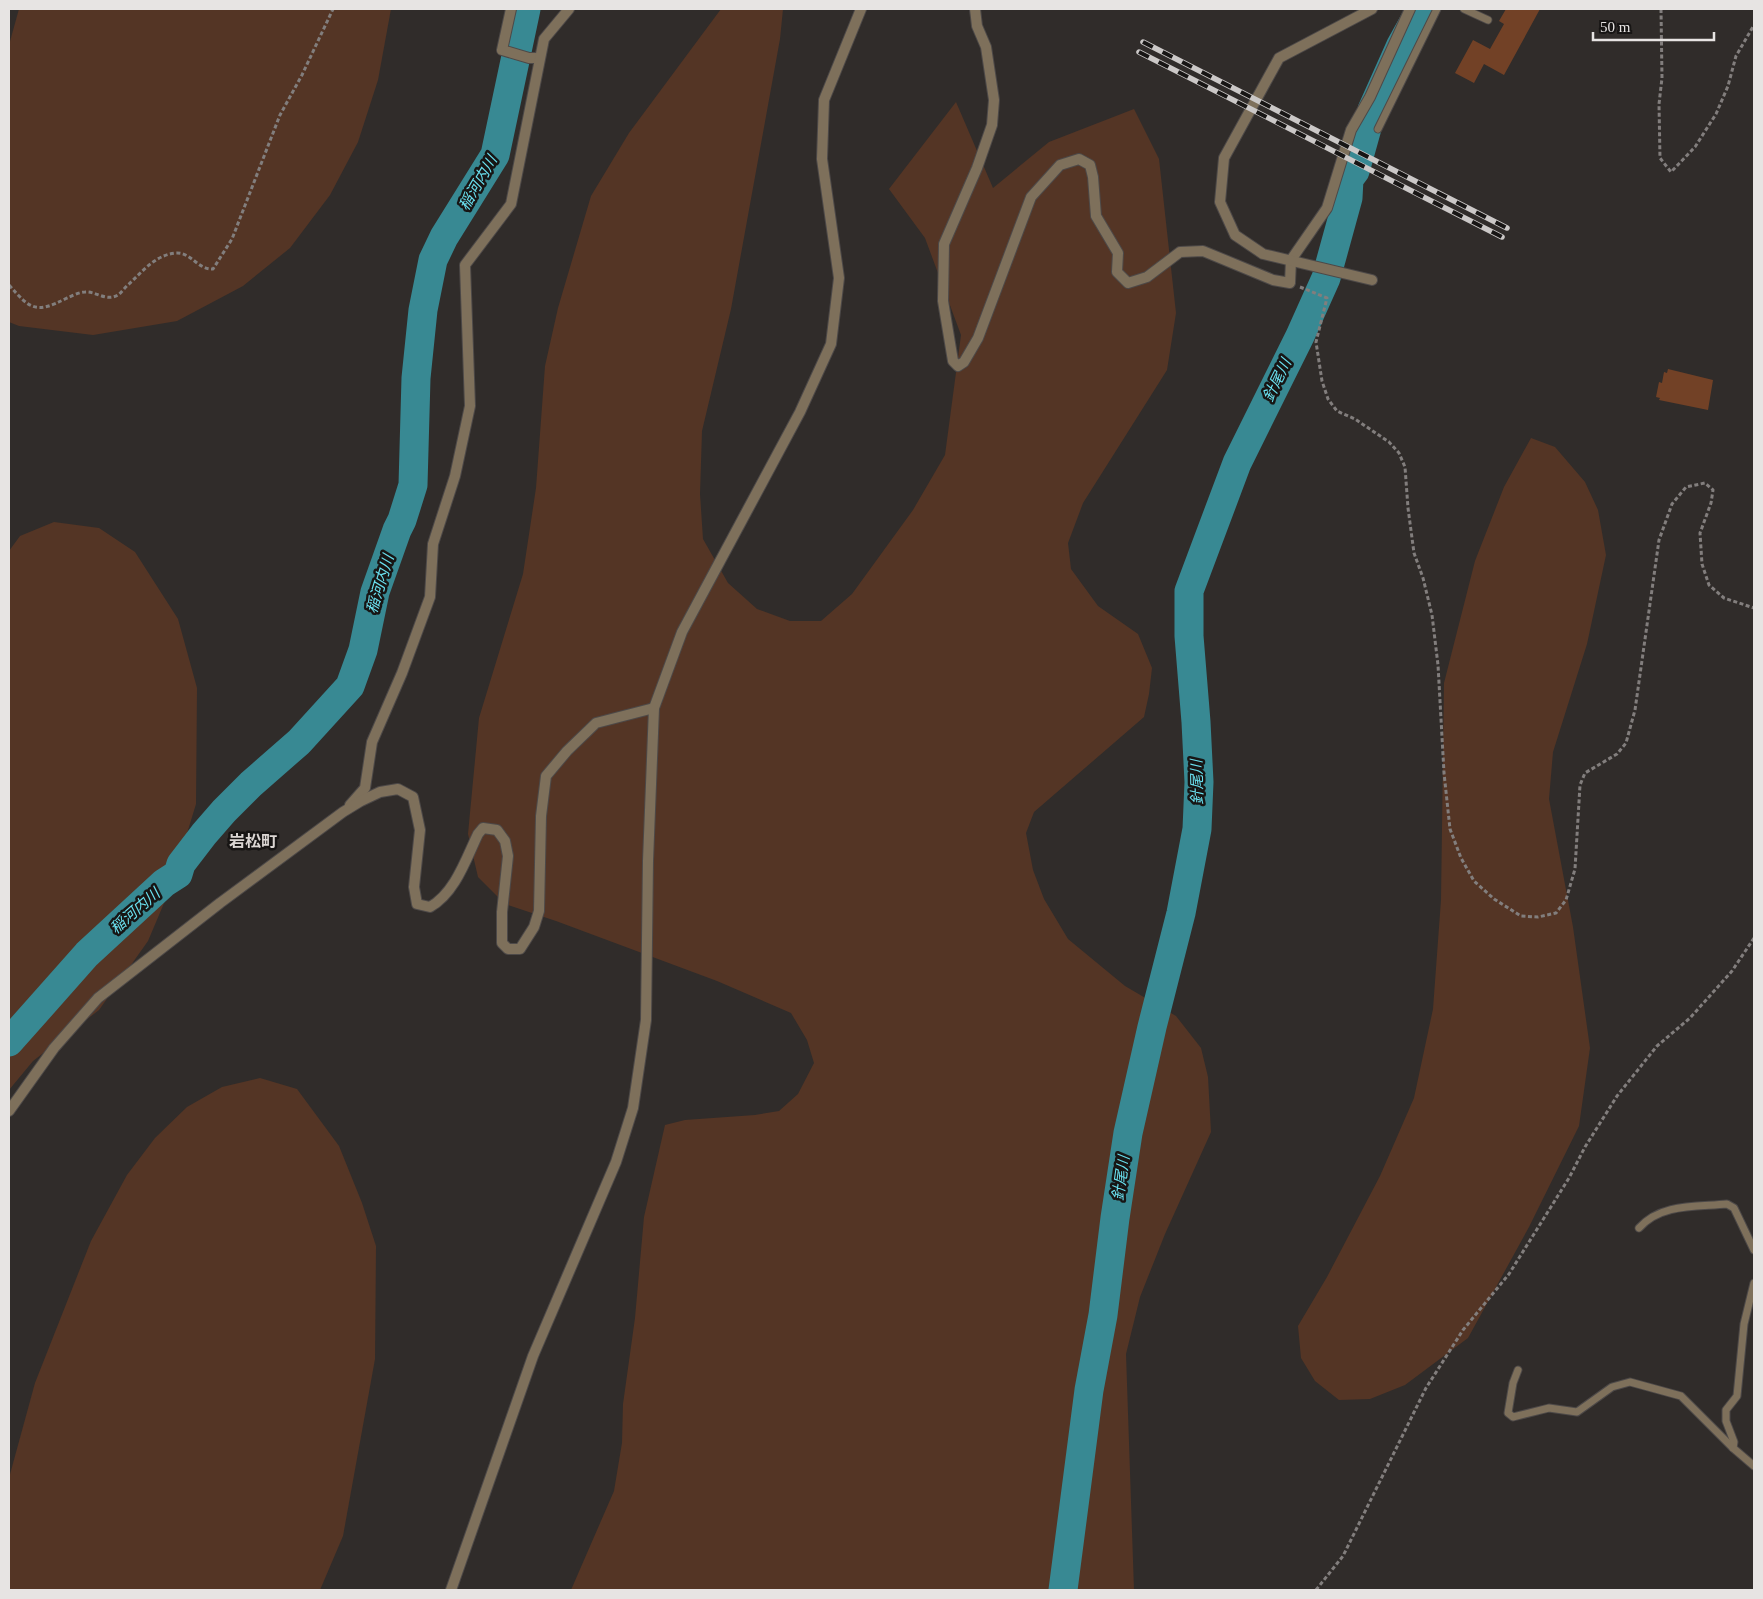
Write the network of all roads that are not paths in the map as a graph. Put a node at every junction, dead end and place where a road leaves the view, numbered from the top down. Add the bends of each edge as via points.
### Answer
1 (511, 9) edge
2 (569, 9) edge
3 (861, 9) edge
4 (974, 9) edge
5 (1372, 9) edge
6 (1410, 9) edge
7 (1437, 9) edge
8 (1464, 9) edge
9 (1488, 20) dead end
10 (534, 58) junction
11 (1378, 130) dead end
12 (1295, 261) junction
13 (1372, 280) dead end
14 (654, 708) junction
15 (343, 812) junction
16 (9, 1111) edge
17 (1639, 1228) dead end
18 (1754, 1250) edge
19 (1754, 1283) edge
20 (1518, 1370) dead end
21 (1733, 1448) junction
22 (1754, 1466) edge
23 (452, 1590) edge

1 - 10 street via 502,50
2 - 10 street via 544,38
3 - 14 street via 824,100 822,159 839,278 830,344 800,412 682,632
4 - 12 street via 986,47 994,100 992,125 980,160 944,244 943,301 953,361 958,366 964,362 978,338 1031,196 1060,165 1079,159 1090,164 1096,216 1118,253 1117,272 1128,283 1147,277 1180,252 1203,251 1273,280 1290,283
5 - 12 street via 1279,58 1224,158 1220,202 1235,235 1263,254
6 - 12 street via 1370,97 1351,130 1326,208
7 - 11 lane
8 - 9 lane
10 - 15 street via 511,204 465,265 470,406 454,476 433,544 430,596 372,742 365,788
12 - 13 street
14 - 15 street via 596,723 546,776 539,911 534,927 520,949 508,949 502,943 508,856 505,841 496,830 483,828 457,877 440,902 430,907 417,904 414,887 420,830 413,797 398,789 380,792
14 - 23 street via 646,1020 633,1108 616,1162 533,1356
15 - 16 street via 98,998 54,1048
17 - 18 lane via 1647,1219 1669,1209 1727,1204 1734,1208
19 - 21 lane via 1744,1324 1737,1396 1726,1410
20 - 21 lane via 1508,1413 1513,1418 1549,1408 1577,1412 1612,1387 1630,1382 1681,1396
21 - 22 lane

